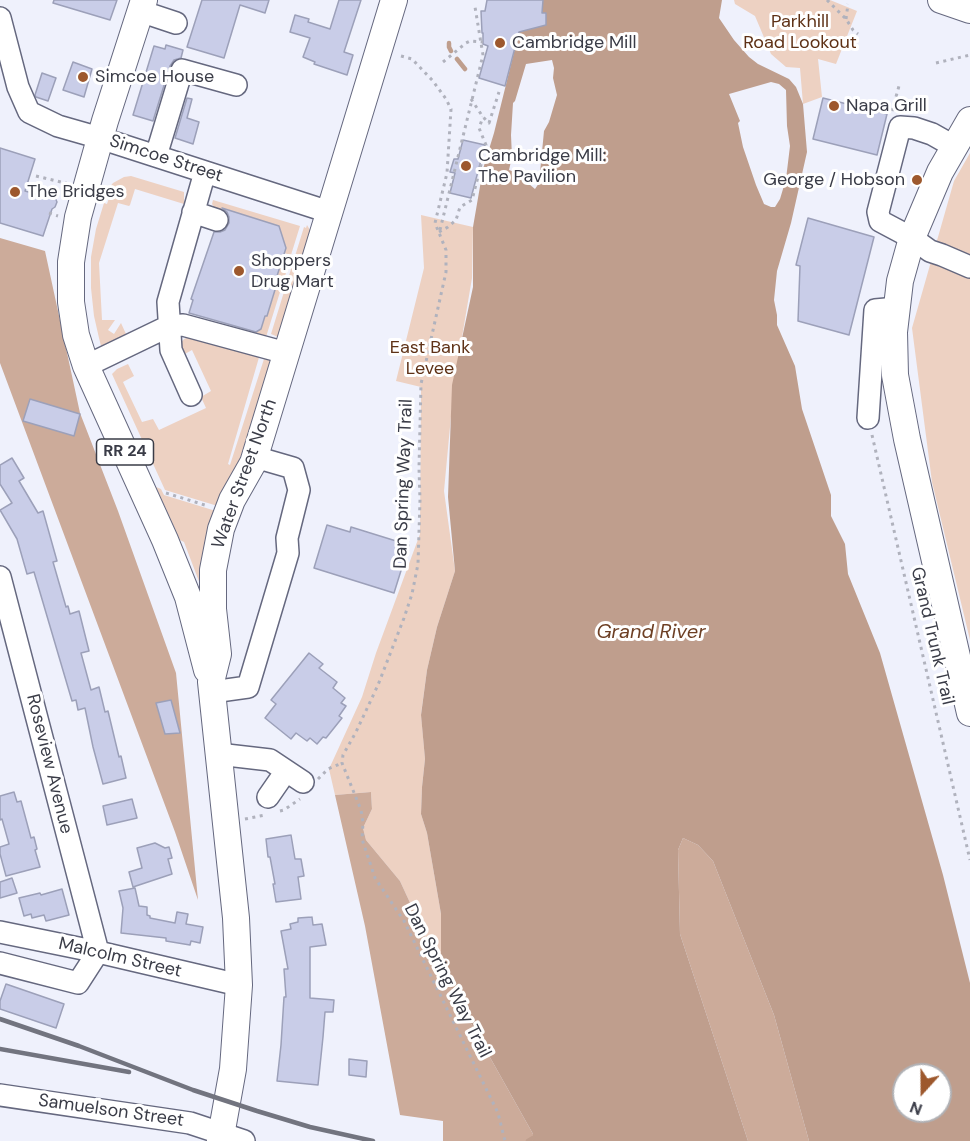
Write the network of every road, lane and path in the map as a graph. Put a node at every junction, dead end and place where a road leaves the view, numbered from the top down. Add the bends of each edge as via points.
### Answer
1 (394, 0) edge
2 (827, 0) edge
3 (941, 0) edge
4 (848, 4) dead end
5 (142, 6) edge
6 (475, 7) dead end
7 (970, 10) edge
8 (0, 18) edge
9 (846, 19) junction
10 (176, 23) dead end
11 (858, 34) dead end
12 (482, 42) junction
13 (970, 55) edge
14 (402, 56) dead end
15 (443, 62) dead end
16 (936, 63) dead end
17 (236, 85) dead end
18 (899, 86) dead end
19 (499, 92) dead end
20 (471, 99) junction
21 (892, 113) dead end
22 (483, 117) junction
23 (970, 120) edge
24 (100, 138) junction
25 (955, 147) junction
26 (156, 156) junction
27 (205, 172) junction
28 (36, 176) dead end
29 (69, 184) dead end
30 (193, 212) junction
31 (329, 212) junction
32 (49, 213) dead end
33 (60, 216) dead end
34 (218, 220) dead end
35 (439, 232) junction
36 (912, 238) junction
37 (970, 267) edge
38 (169, 326) junction
39 (286, 353) junction
40 (86, 366) junction
41 (883, 374) junction
42 (191, 395) dead end
43 (868, 418) joint
44 (255, 457) junction
45 (164, 492) dead end
46 (227, 512) junction
47 (0, 577) edge
48 (211, 687) junction
49 (970, 713) edge
50 (218, 754) junction
51 (268, 797) dead end
52 (970, 860) edge
53 (0, 932) edge
54 (98, 952) junction
55 (0, 963) edge
56 (239, 985) junction
57 (0, 1095) edge
58 (228, 1139) edge
59 (505, 1141) edge

1 - 31 main road, Water Street North / RR 24
2 - 9 path
3 - 7 main road
4 - 9 path
5 - 10 street
5 - 24 main road, RR 24
6 - 12 path
8 - 24 street, Simcoe Street via 18,87 30,112 58,126
9 - 11 path
12 - 15 path via 466,43
12 - 20 path via 483,55
13 - 16 path
14 - 35 path, Dan Spring Way Trail via 412,59 433,81 451,109 447,173 435,222
17 - 26 street via 182,70
18 - 21 path
19 - 22 path via 489,123
20 - 22 path
20 - 35 path
22 - 35 path via 479,128 486,145 472,200 460,207 456,220
23 - 25 main road
24 - 26 street, Simcoe Street
24 - 40 main road, RR 24 via 70,262 70,302
25 - 36 main road
25 - 36 street via 932,134 900,127 878,212 880,221
26 - 27 street, Simcoe Street
27 - 30 street
27 - 31 street, Simcoe Street
28 - 29 path
30 - 34 street
30 - 38 street via 168,302
31 - 39 main road, Water Street North / RR 24
32 - 33 path
35 - 59 path, Dan Spring Way Trail via 446,250 446,272 421,384 418,564 396,641 342,763 361,810 362,839 375,878 404,921 498,1113
36 - 37 street via 930,251
36 - 41 main road
38 - 39 street via 183,325
38 - 40 street
38 - 42 street via 171,350
39 - 44 main road, Water Street North / RR 24
40 - 48 main road, RR 24 via 188,597
41 - 43 street
41 - 49 main road via 907,439
43 - 52 path, Grand Trunk Trail
44 - 46 main road, Water Street North / RR 24
44 - 48 street via 293,468 300,490 287,538 288,553 248,687
45 - 46 path
46 - 48 main road, Water Street North / RR 24 via 213,570 218,654
47 - 54 street, Roseview Avenue
48 - 50 main road, Water Street North / RR 24
50 - 51 street via 270,760 294,776
50 - 56 main road, Water Street North / RR 24 via 236,918
53 - 54 street, Malcolm Street
54 - 55 street via 78,983
54 - 56 street, Malcolm Street
56 - 58 main road, Water Street North / RR 24
57 - 58 street, Samuelson Street via 190,1123

